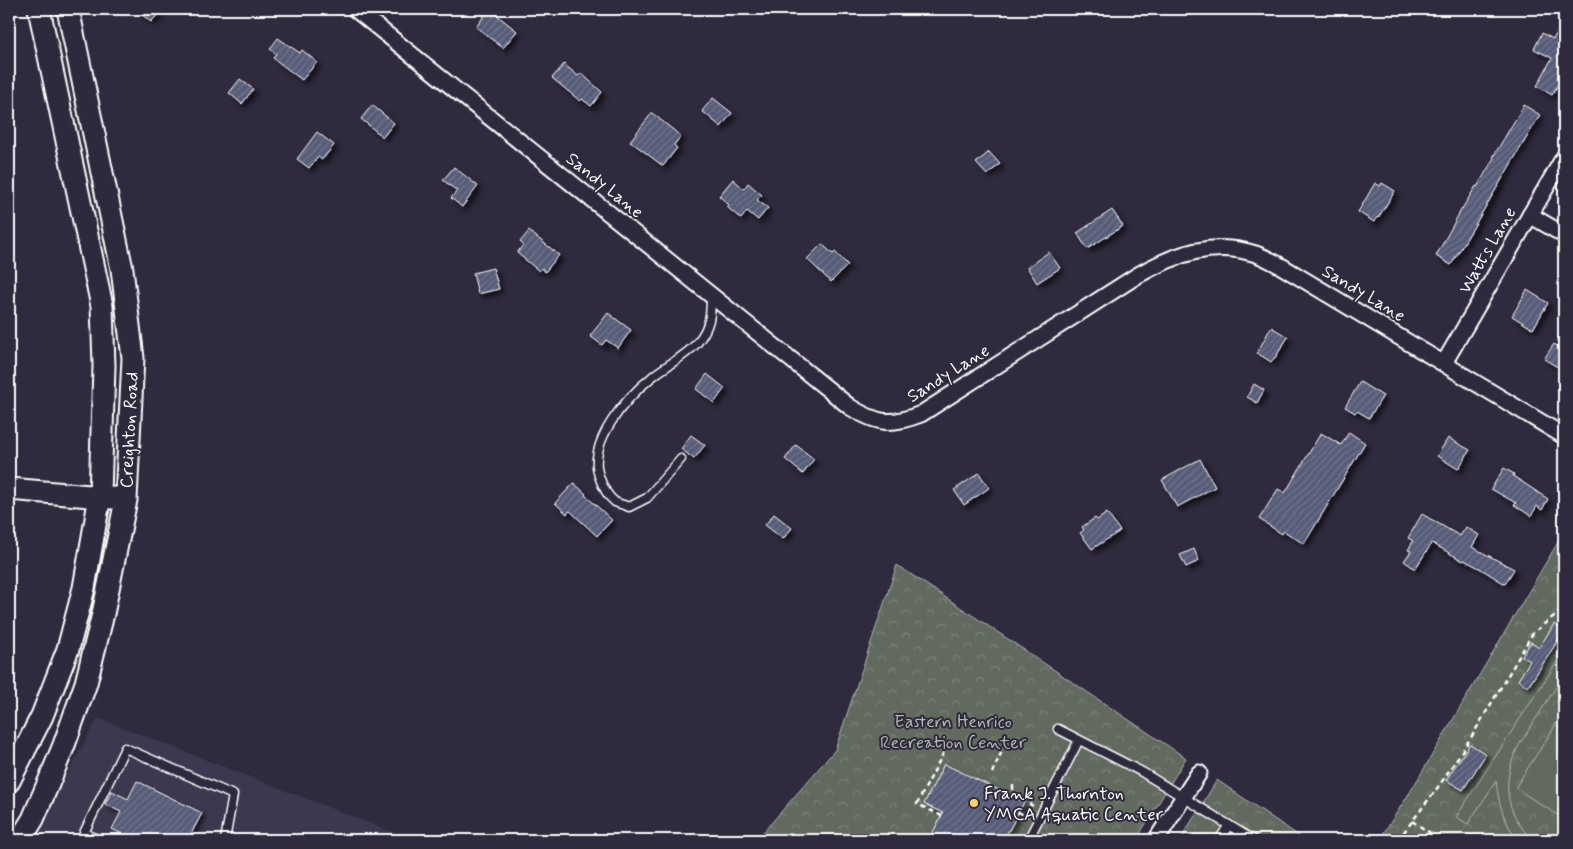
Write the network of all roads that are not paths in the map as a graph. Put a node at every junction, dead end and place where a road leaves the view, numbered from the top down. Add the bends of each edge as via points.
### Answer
1 (39, 9) edge
2 (68, 9) edge
3 (355, 9) edge
4 (1564, 157) edge
5 (1530, 215) junction
6 (1564, 235) edge
7 (712, 294) junction
8 (1444, 363) junction
9 (1564, 436) edge
10 (681, 459) dead end
11 (9, 489) edge
12 (100, 496) junction
13 (126, 500) junction
14 (1058, 729) dead end
15 (1079, 740) junction
16 (1199, 773) dead end
17 (9, 781) edge
18 (1184, 796) junction
19 (1229, 825) junction
20 (20, 840) edge
21 (99, 840) edge
22 (225, 840) edge
23 (1028, 840) edge
24 (1156, 840) edge
25 (1219, 840) edge
26 (1253, 840) edge

1 - 12 main road, Creighton Road via 102,306 104,366
2 - 13 main road, Creighton Road via 122,269 133,358
3 - 7 street, Sandy Lane
4 - 5 street, Watts Lane
5 - 6 street
5 - 8 street, Watts Lane
7 - 8 street, Sandy Lane via 850,407 874,420 892,422 921,414 1159,263 1217,248 1246,251 1281,266
7 - 10 lane via 711,316 697,343 651,377 616,416 604,434 597,470 614,502 629,507 647,498
8 - 9 street, Sandy Lane
11 - 12 main road
12 - 13 main road
12 - 17 main road, Creighton Road via 84,588 68,649 42,716
13 - 20 main road, Creighton Road via 104,614 86,683 64,746
14 - 15 lane
15 - 18 lane
15 - 23 lane
16 - 18 street
18 - 19 lane
18 - 24 street
19 - 25 lane
19 - 26 lane
21 - 22 lane via 84,833 125,748 233,794

